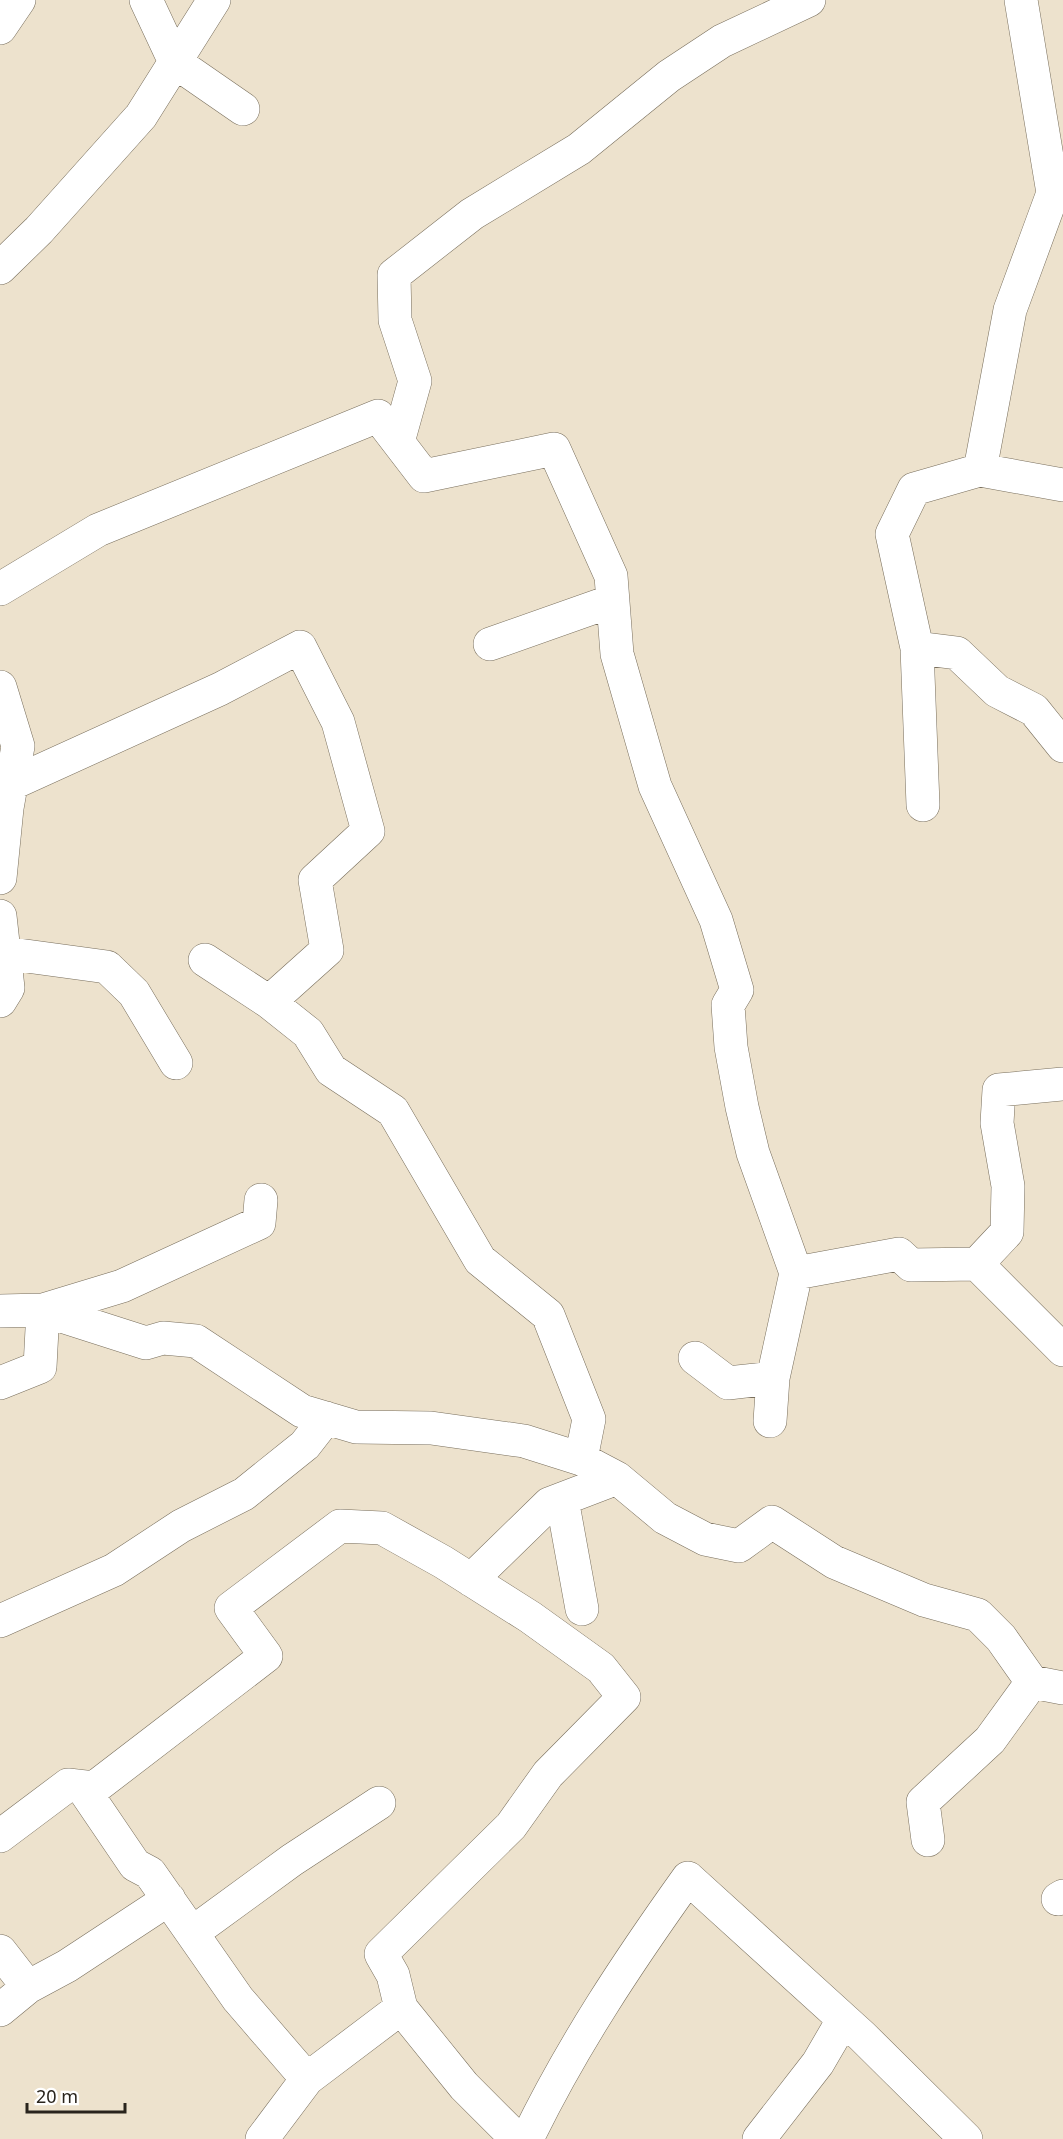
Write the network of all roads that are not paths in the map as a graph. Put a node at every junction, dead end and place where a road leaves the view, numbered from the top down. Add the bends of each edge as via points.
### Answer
1 (19, 0) edge
2 (146, 0) edge
3 (214, 0) edge
4 (809, 0) edge
5 (1021, 0) edge
6 (0, 28) edge
7 (175, 62) junction
8 (243, 109) dead end
9 (1058, 196) edge
10 (0, 267) edge
11 (398, 442) junction
12 (980, 470) junction
13 (1063, 485) edge
14 (0, 589) edge
15 (612, 601) junction
16 (490, 644) dead end
17 (917, 648) junction
18 (0, 687) edge
19 (1063, 747) edge
20 (11, 784) junction
21 (923, 805) dead end
22 (0, 878) edge
23 (0, 916) edge
24 (4, 953) junction
25 (205, 960) dead end
26 (0, 1001) edge
27 (269, 1002) junction
28 (176, 1063) dead end
29 (1063, 1084) edge
30 (261, 1200) dead end
31 (977, 1264) junction
32 (796, 1273) junction
33 (43, 1310) junction
34 (0, 1311) edge
35 (1063, 1350) edge
36 (695, 1358) dead end
37 (773, 1378) junction
38 (0, 1383) edge
39 (326, 1418) junction
40 (770, 1421) dead end
41 (581, 1459) junction
42 (617, 1478) junction
43 (562, 1499) junction
44 (471, 1580) junction
45 (582, 1609) dead end
46 (0, 1621) edge
47 (1048, 1685) edge
48 (82, 1787) junction
49 (379, 1803) dead end
50 (0, 1836) edge
51 (928, 1840) dead end
52 (168, 1899) junction
53 (192, 1933) junction
54 (0, 1951) edge
55 (28, 1988) junction
56 (401, 2008) junction
57 (0, 2010) edge
58 (843, 2020) junction
59 (308, 2079) junction
60 (262, 2139) edge
61 (517, 2139) edge
62 (527, 2139) edge
63 (759, 2139) edge
64 (966, 2139) edge

1 - 6 street
2 - 7 street
3 - 7 street
4 - 11 street via 722,41 669,76 579,148 472,214 394,275 395,320 415,381
5 - 9 street
7 - 8 street
7 - 10 street via 141,116 39,230
9 - 12 street via 1010,310
11 - 14 street via 378,416 98,531
11 - 15 street via 424,476 554,449 610,576
12 - 13 street
12 - 17 street via 914,489 892,534
15 - 16 street
15 - 32 street via 616,654 655,786 716,920 737,990 728,1005 742,1107 753,1153
17 - 19 street via 957,653 997,692 1034,710
17 - 21 street
18 - 20 street via 18,746
20 - 22 street
20 - 27 street via 220,689 300,647 338,722 368,831 315,880 327,950
23 - 24 street
24 - 26 street via 8,988
24 - 28 street via 107,967 134,993
25 - 27 street
27 - 41 street via 308,1033 332,1070 393,1111 480,1260 548,1315 588,1419
29 - 31 street via 999,1090 997,1123 1008,1186 1008,1232
30 - 33 street via 259,1223 122,1286
31 - 32 street via 911,1265 899,1254
31 - 35 street
32 - 37 street
33 - 34 street
33 - 38 street via 40,1367
33 - 39 street via 146,1343 163,1338 196,1341 302,1411
36 - 37 street via 728,1383
37 - 40 street
39 - 41 street via 356,1427 431,1428 525,1441
39 - 46 street via 305,1445 244,1494 181,1526 114,1570
41 - 42 street
42 - 43 street
42 - 47 street via 665,1518 705,1539 739,1546 772,1522 834,1562 924,1600 978,1615
43 - 44 street via 549,1504
43 - 45 street
44 - 48 street via 382,1528 340,1526 231,1608 266,1656 94,1788
44 - 56 street via 601,1668 624,1697 548,1773 511,1826 381,1954 393,1975
47 - 51 street via 923,1802
48 - 50 street via 68,1785
48 - 52 street via 135,1864 150,1873
49 - 53 street
52 - 53 street
52 - 55 street
53 - 59 street via 238,2000
54 - 55 street
55 - 57 street
56 - 59 street
56 - 61 street via 464,2086
58 - 62 street via 688,1878 623,1969 555,2083
58 - 63 street via 818,2063
58 - 64 street
59 - 60 street

